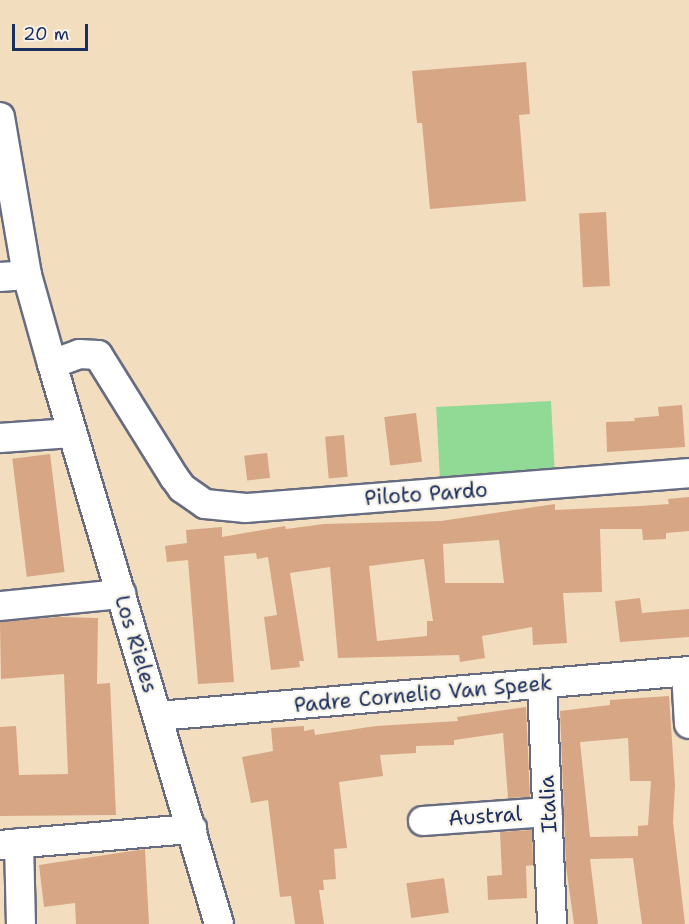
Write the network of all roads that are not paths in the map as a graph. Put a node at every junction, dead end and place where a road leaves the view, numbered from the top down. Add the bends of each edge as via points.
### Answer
1 (0, 117) edge
2 (13, 276) edge
3 (52, 364) junction
4 (72, 432) junction
5 (0, 438) edge
6 (689, 473) edge
7 (121, 594) junction
8 (0, 606) edge
9 (687, 671) edge
10 (542, 684) junction
11 (158, 716) junction
12 (689, 724) edge
13 (548, 812) junction
14 (423, 821) dead end
15 (192, 829) junction
16 (9, 844) edge
17 (21, 924) edge
18 (219, 924) edge
19 (552, 924) edge

1 - 2 street, Los Rieles
2 - 3 street, Los Rieles
3 - 4 street, Los Rieles
3 - 6 street, Piloto Pardo via 88,354 106,363 174,477 192,498 229,509
4 - 5 street
4 - 7 street, Los Rieles
7 - 8 street
7 - 11 street, Los Rieles
9 - 10 street, Padre Cornelio Van Speek
9 - 12 street
10 - 11 street, Padre Cornelio Van Speek
10 - 13 street, Italia
11 - 15 street, Los Rieles
13 - 14 street, Austral
13 - 19 street, Italia
15 - 16 street
15 - 18 street, Los Rieles
16 - 17 street

